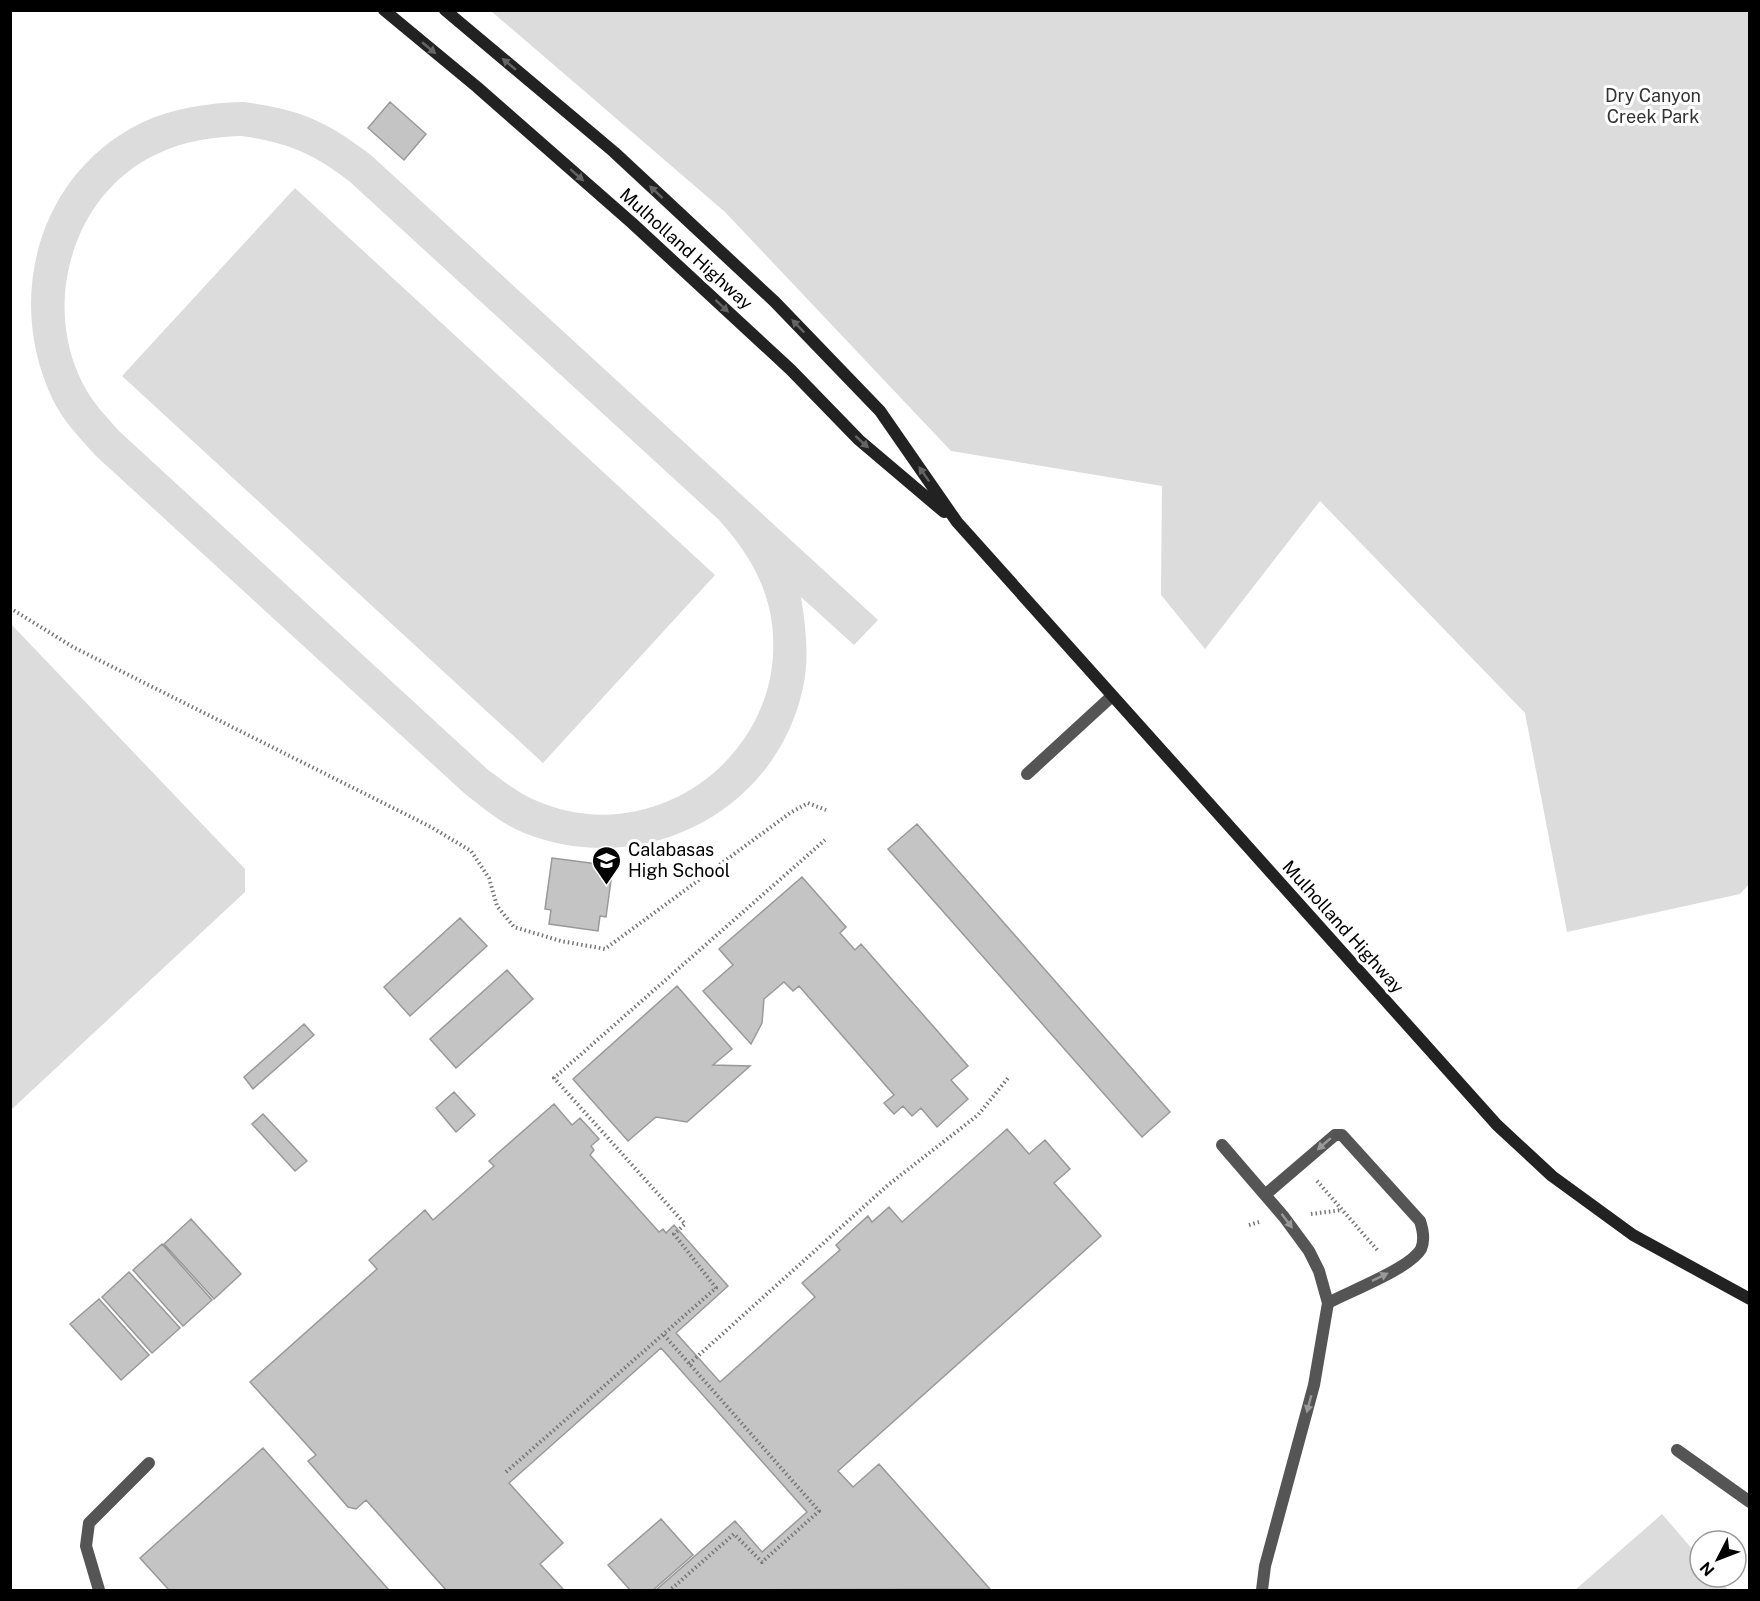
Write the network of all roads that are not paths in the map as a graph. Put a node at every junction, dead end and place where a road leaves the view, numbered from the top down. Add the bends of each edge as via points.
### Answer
1 (384, 10) edge
2 (445, 10) edge
3 (957, 522) junction
4 (1111, 697) junction
5 (1027, 774) dead end
6 (1222, 1145) dead end
7 (1265, 1195) junction
8 (1749, 1299) edge
9 (1328, 1303) junction
10 (1677, 1450) dead end
11 (149, 1463) dead end
12 (1749, 1502) edge
13 (99, 1590) edge
14 (1262, 1590) edge

1 -> 3 main road, Mulholland Highway via 624,216 791,370 859,440
3 -> 2 main road, Mulholland Highway via 880,411 775,302 614,152
3 - 4 main road, Mulholland Highway
4 - 5 lane
4 - 8 main road, Mulholland Highway via 1497,1125 1552,1176 1633,1235
6 - 7 lane
7 -> 9 lane via 1309,1251
9 -> 7 lane via 1409,1262 1420,1249 1424,1234 1420,1221 1342,1135 1335,1135
9 -> 14 lane via 1314,1385 1264,1566
10 - 12 lane
11 - 13 lane via 89,1523 86,1546

